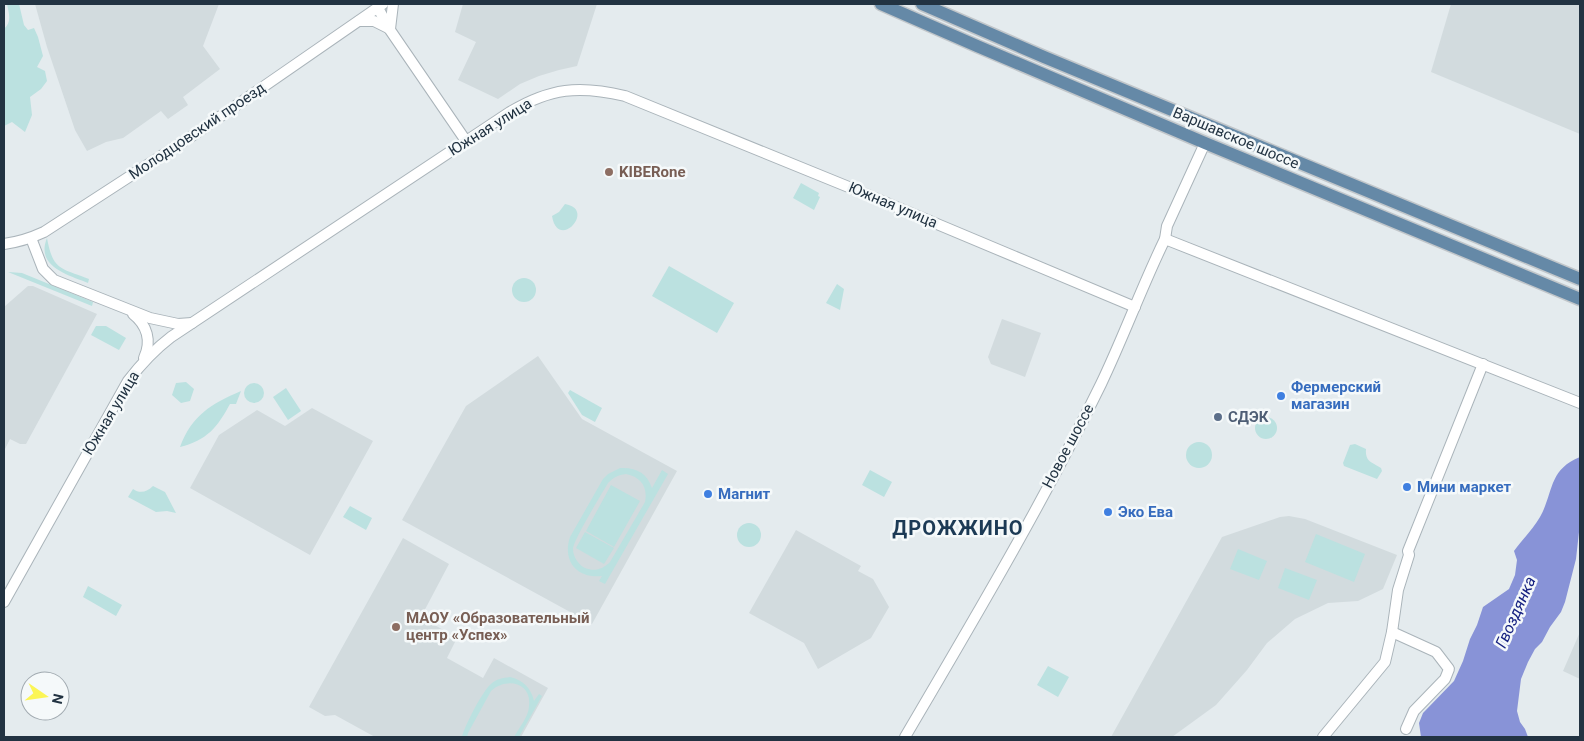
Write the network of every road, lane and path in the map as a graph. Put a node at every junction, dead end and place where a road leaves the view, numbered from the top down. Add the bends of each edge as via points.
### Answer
1 (393, 4) edge
2 (881, 4) edge
3 (922, 4) edge
4 (380, 6) edge
5 (358, 21) junction
6 (390, 30) junction
7 (453, 122) junction
8 (485, 128) junction
9 (466, 141) junction
10 (1205, 143) junction
11 (450, 152) junction
12 (31, 238) junction
13 (1165, 238) junction
14 (4, 244) edge
15 (1580, 279) edge
16 (1580, 299) edge
17 (1135, 307) junction
18 (124, 308) junction
19 (150, 318) junction
20 (192, 323) junction
21 (171, 337) junction
22 (141, 364) junction
23 (1483, 364) junction
24 (1580, 403) edge
25 (4, 602) edge
26 (1392, 632) junction
27 (1406, 729) dead end
28 (905, 737) edge
29 (1324, 737) edge

1 - 6 street
2 - 10 main road, Варшавское шоссе
3 - 15 main road, Варшавское шоссе
4 - 5 street, Молодцовский проезд
4 - 6 street
5 - 6 street via 374,21
5 - 12 street, Молодцовский проезд via 195,134
6 - 7 street
7 - 8 street via 469,129
7 - 9 street
7 - 11 street via 454,138
8 - 9 street, Южная улица
8 - 17 street, Южная улица via 527,102 561,91 602,90 625,96
9 - 11 street, Южная улица
10 - 13 street, Новое шоссе via 1167,226
10 - 16 main road, Варшавское шоссе
11 - 20 street, Южная улица
12 - 14 street, Молодцовский проезд
12 - 18 street via 43,269 54,280
13 - 17 street, Новое шоссе
13 - 23 street
17 - 28 street, Новое шоссе via 1070,446
18 - 19 street
18 - 22 street via 142,322 148,334 147,352
19 - 20 street via 178,324
19 - 21 street
20 - 21 street, Южная улица
21 - 22 street, Южная улица
22 - 25 street, Южная улица via 128,381
23 - 24 street
23 - 26 street via 1408,551
26 - 27 street via 1436,652 1449,669 1445,679 1414,712
26 - 29 street via 1385,662

